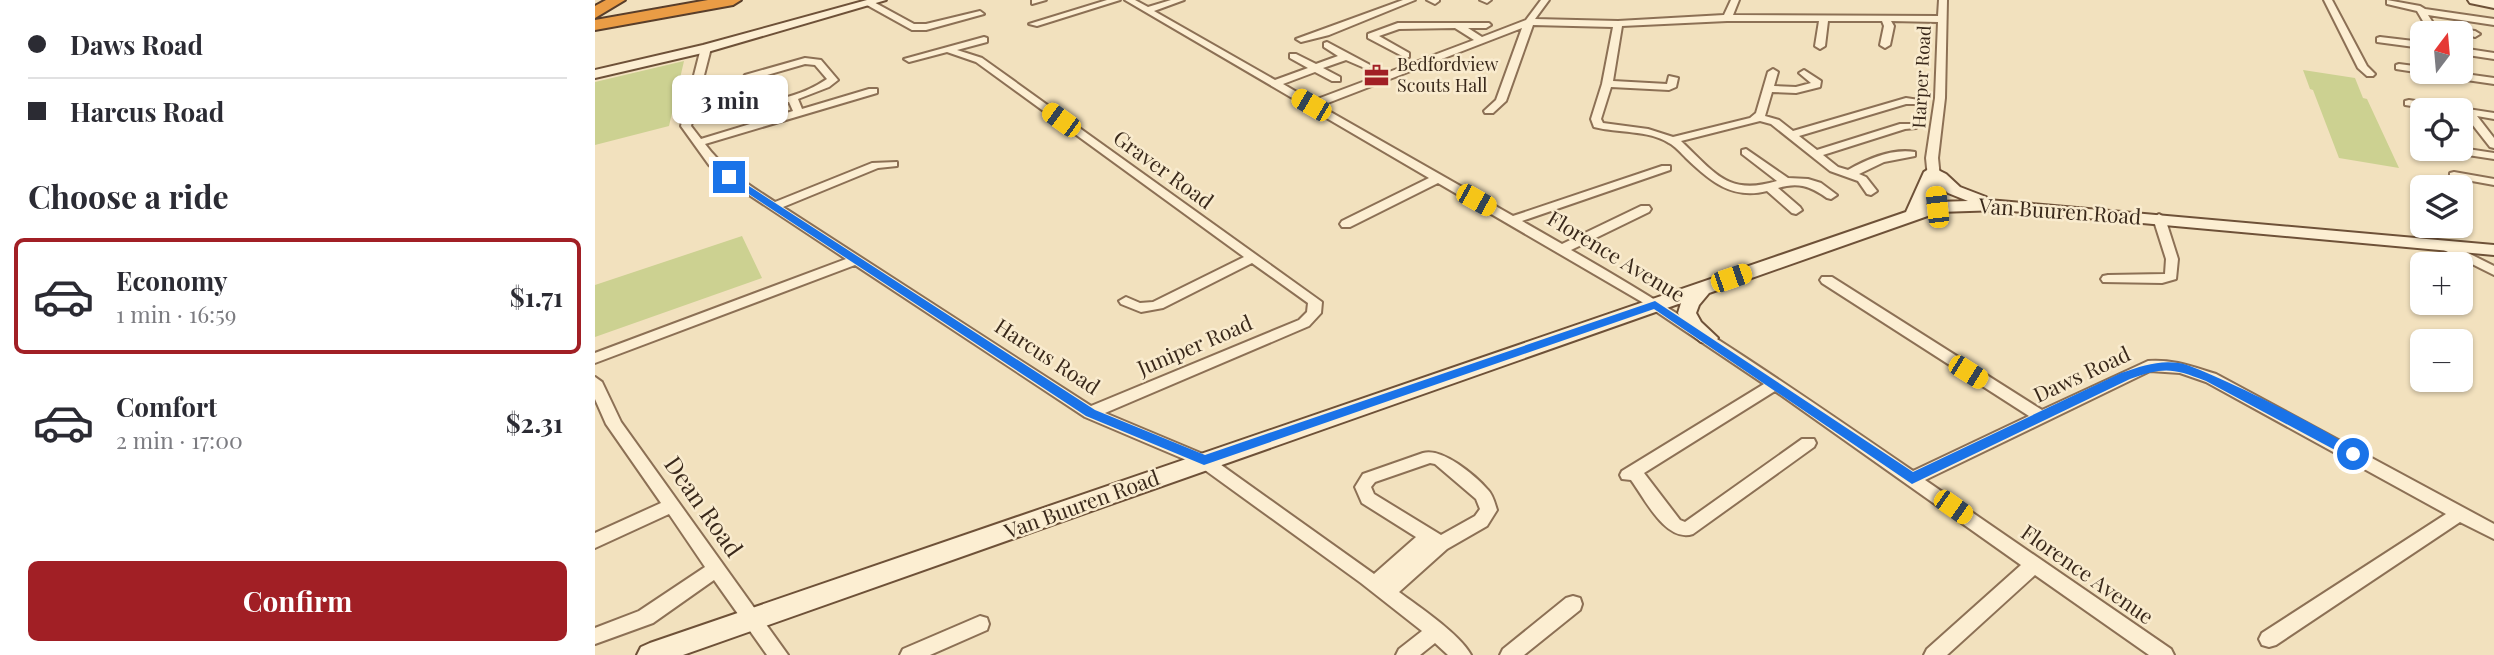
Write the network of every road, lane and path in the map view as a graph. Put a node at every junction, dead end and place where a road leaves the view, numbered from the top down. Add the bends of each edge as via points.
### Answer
1 (617, 0) edge
2 (733, 0) edge
3 (1116, 0) edge
4 (1129, 0) edge
5 (1179, 0) edge
6 (1411, 0) edge
7 (1545, 0) edge
8 (1735, 0) edge
9 (1943, 0) edge
10 (2328, 0) edge
11 (2474, 0) edge
12 (875, 1) edge
13 (2390, 2) edge
14 (2494, 4) edge
15 (1147, 10) junction
16 (2424, 12) junction
17 (595, 13) edge
18 (979, 14) dead end
19 (1727, 18) junction
20 (1823, 19) junction
21 (1885, 19) junction
22 (1943, 19) junction
23 (2429, 21) edge
24 (1529, 22) junction
25 (2494, 22) edge
26 (1034, 24) dead end
27 (1618, 24) junction
28 (595, 25) edge
29 (1457, 25) junction
30 (1486, 25) dead end
31 (1301, 39) dead end
32 (984, 40) dead end
33 (1481, 40) junction
34 (2381, 40) dead end
35 (2410, 44) edge
36 (1327, 45) dead end
37 (1885, 45) dead end
38 (1820, 46) dead end
39 (706, 48) junction
40 (946, 49) junction
41 (1406, 55) dead end
42 (1293, 56) dead end
43 (1346, 56) junction
44 (2494, 56) edge
45 (909, 59) dead end
46 (1367, 66) dead end
47 (2399, 67) dead end
48 (1314, 68) junction
49 (2410, 68) edge
50 (2486, 70) edge
51 (1773, 72) dead end
52 (1804, 73) dead end
53 (595, 74) edge
54 (2370, 74) dead end
55 (1673, 78) dead end
56 (1336, 79) dead end
57 (1275, 84) junction
58 (1607, 84) junction
59 (1769, 89) junction
60 (873, 90) dead end
61 (792, 97) junction
62 (1915, 102) dead end
63 (1311, 105) junction
64 (1489, 111) dead end
65 (799, 113) junction
66 (2473, 113) edge
67 (2494, 116) edge
68 (1759, 117) junction
69 (2473, 123) edge
70 (1912, 127) dead end
71 (1791, 135) junction
72 (1673, 140) junction
73 (698, 143) junction
74 (2494, 145) edge
75 (1746, 152) dead end
76 (2473, 153) edge
77 (1814, 154) junction
78 (1911, 154) dead end
79 (2494, 156) edge
80 (893, 163) dead end
81 (1666, 168) dead end
82 (1935, 168) junction
83 (1852, 173) junction
84 (1439, 178) junction
85 (2473, 178) edge
86 (1784, 181) junction
87 (2494, 182) edge
88 (1768, 186) junction
89 (1871, 191) dead end
90 (1831, 195) dead end
91 (2000, 205) junction
92 (775, 206) junction
93 (1941, 207) junction
94 (1645, 209) dead end
95 (1796, 210) dead end
96 (1914, 214) junction
97 (2159, 218) junction
98 (1514, 220) junction
99 (1346, 224) dead end
100 (2444, 245) junction
101 (1562, 249) junction
102 (2494, 250) edge
103 (1253, 257) junction
104 (854, 261) junction
105 (2494, 271) edge
106 (2108, 279) dead end
107 (1828, 280) dead end
108 (1706, 287) junction
109 (1126, 301) dead end
110 (1655, 305) junction
111 (1314, 313) joint
112 (1708, 338) junction
113 (595, 358) edge
114 (595, 383) edge
115 (1775, 384) junction
116 (1090, 413) junction
117 (2042, 417) junction
118 (1808, 443) dead end
119 (1204, 461) junction
120 (1912, 479) junction
121 (672, 505) junction
122 (2460, 513) junction
123 (2494, 532) edge
124 (595, 541) edge
125 (1435, 541) junction
126 (2035, 564) junction
127 (717, 568) junction
128 (1381, 588) junction
129 (1573, 604) dead end
130 (754, 620) junction
131 (980, 624) dead end
132 (1436, 631) junction
133 (595, 636) edge
134 (2269, 639) dead end
135 (650, 655) edge
136 (778, 655) edge
137 (910, 655) edge
138 (1406, 655) edge
139 (1461, 655) edge
140 (1510, 655) edge
141 (1934, 655) edge
142 (2164, 655) edge

1 - 17 highway
2 - 28 highway
3 - 26 street
4 - 15 street, Florence Avenue
5 - 15 street
6 - 31 street
7 - 24 street
8 - 19 street
9 - 22 street, Harper Road
10 - 54 street
11 - 14 main road
12 - 18 street via 909,26
12 - 39 main road
13 - 16 street
15 - 57 street, Florence Avenue
16 - 23 street
16 - 25 street
19 - 20 street
19 - 27 street
20 - 21 street
20 - 38 street
21 - 22 street
21 - 37 street via 1889,26
22 - 82 street, Harper Road
24 - 27 street
24 - 33 street
24 - 64 street via 1500,101
27 - 58 street
29 - 30 street
29 - 33 street
29 - 41 street via 1398,26 1371,36
32 - 40 street
33 - 63 street
34 - 35 street
36 - 43 street
39 - 53 main road
39 - 73 street, Harcus Road via 686,126
40 - 45 street
40 - 103 street, Graver Road via 979,60
42 - 48 street
43 - 46 street
43 - 48 street
44 - 50 street
47 - 49 street
48 - 56 street
48 - 57 street
51 - 59 street
52 - 59 street via 1816,85
55 - 58 street via 1669,87
57 - 63 street, Florence Avenue
58 - 72 street via 1598,125
59 - 68 street
60 - 65 street
61 - 61 street via 828,84 833,77 818,62 805,61 753,75 740,90 750,104
61 - 65 street
62 - 71 street
63 - 84 street, Florence Avenue
65 - 73 street
66 - 67 street
68 - 71 street
68 - 72 street
69 - 74 street
70 - 77 street
71 - 77 street
72 - 88 street via 1724,184 1740,190
73 - 92 street, Harcus Road via 729,177
75 - 86 street
76 - 79 street
77 - 83 street via 1834,169
78 - 83 street
80 - 92 street via 876,165
81 - 98 street
82 - 91 main road via 1949,187 1961,194
82 - 93 street, Harper Road
82 - 96 main road
83 - 89 street
84 - 98 street, Florence Avenue
84 - 99 street
85 - 87 street
86 - 88 street
86 - 90 street via 1812,183
88 - 95 street
91 - 93 main road, Van Buuren Road
91 - 97 main road, Van Buuren Road
92 - 104 street, Harcus Road
93 - 96 main road, Van Buuren Road
94 - 101 street
96 - 108 main road, Van Buuren Road
97 - 100 main road, Van Buuren Road
97 - 106 street via 2172,259 2171,276
98 - 101 street, Florence Avenue
100 - 102 main road, Van Buuren Road
100 - 105 street
101 - 110 street, Florence Avenue
103 - 109 street via 1159,305 1134,307
103 - 111 street, Graver Road via 1315,302
104 - 113 street
104 - 116 street, Harcus Road
107 - 117 street
108 - 110 main road, Van Buuren Road
108 - 112 main road via 1687,313
110 - 112 street, Florence Avenue
110 - 119 main road, Van Buuren Road
111 - 116 street, Juniper Road via 1304,323
112 - 115 street, Florence Avenue
114 - 121 street, Dean Road via 614,424
115 - 118 street via 1631,473 1674,526 1687,529
115 - 120 street, Florence Avenue
116 - 119 street, Harcus Road
117 - 120 street, Daws Road
117 - 122 street, Daws Road via 2148,366 2182,368 2240,392
119 - 128 street, Harcus Road
119 - 130 main road, Van Buuren Road
120 - 126 street, Florence Avenue
121 - 124 street
121 - 127 street, Dean Road
122 - 123 street, Daws Road
122 - 134 street
125 - 125 street via 1481,521 1489,510 1483,495 1440,459 1429,457 1369,478 1363,486 1368,498
125 - 128 street
126 - 141 street
126 - 142 street, Florence Avenue
127 - 130 street, Dean Road
127 - 133 street via 646,617
128 - 132 street, Harcus Road
129 - 140 street
130 - 135 main road, Van Buuren Road
130 - 136 street, Dean Road
131 - 137 street
132 - 138 street
132 - 139 street, Harcus Road

